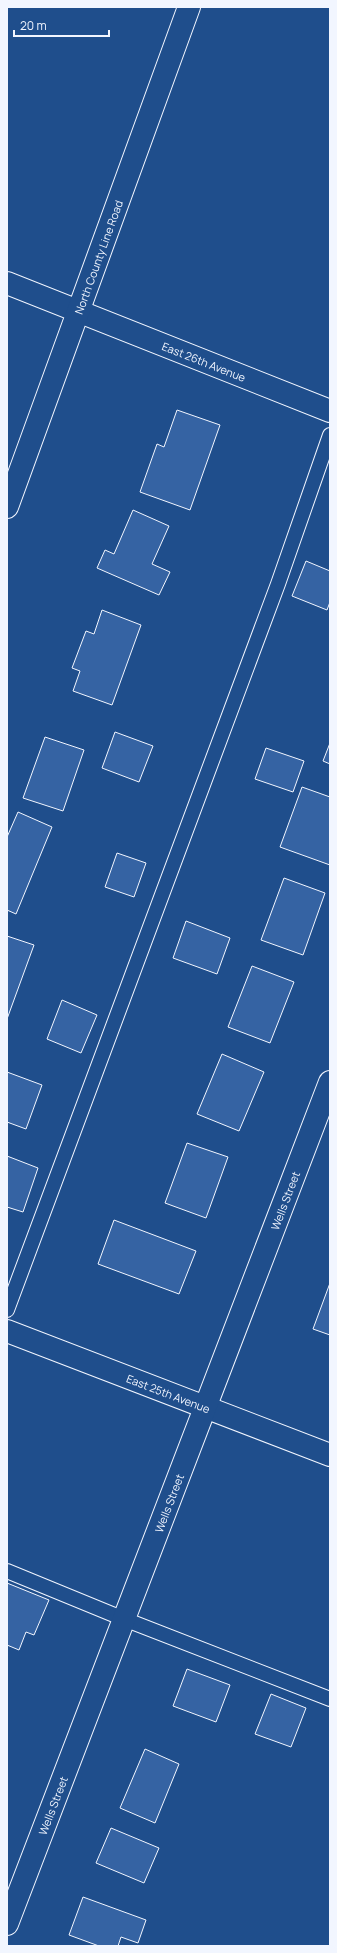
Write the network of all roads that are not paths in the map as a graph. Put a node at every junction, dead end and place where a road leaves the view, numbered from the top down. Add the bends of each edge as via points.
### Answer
1 (189, 7) edge
2 (7, 283) edge
3 (78, 311) junction
4 (330, 411) edge
5 (330, 435) edge
6 (7, 507) edge
7 (330, 1082) edge
8 (7, 1310) edge
9 (7, 1331) edge
10 (204, 1407) junction
11 (330, 1455) edge
12 (7, 1571) edge
13 (124, 1619) junction
14 (330, 1699) edge
15 (7, 1924) edge

1 - 3 street, North County Line Road
2 - 3 street, East 26th Avenue
3 - 4 street, East 26th Avenue
3 - 6 street, North County Line Road
5 - 8 lane via 275,592
7 - 10 street, Wells Street
9 - 10 street, East 25th Avenue
10 - 11 street, East 25th Avenue
10 - 13 street, Wells Street
12 - 13 lane
13 - 14 lane
13 - 15 street, Wells Street

